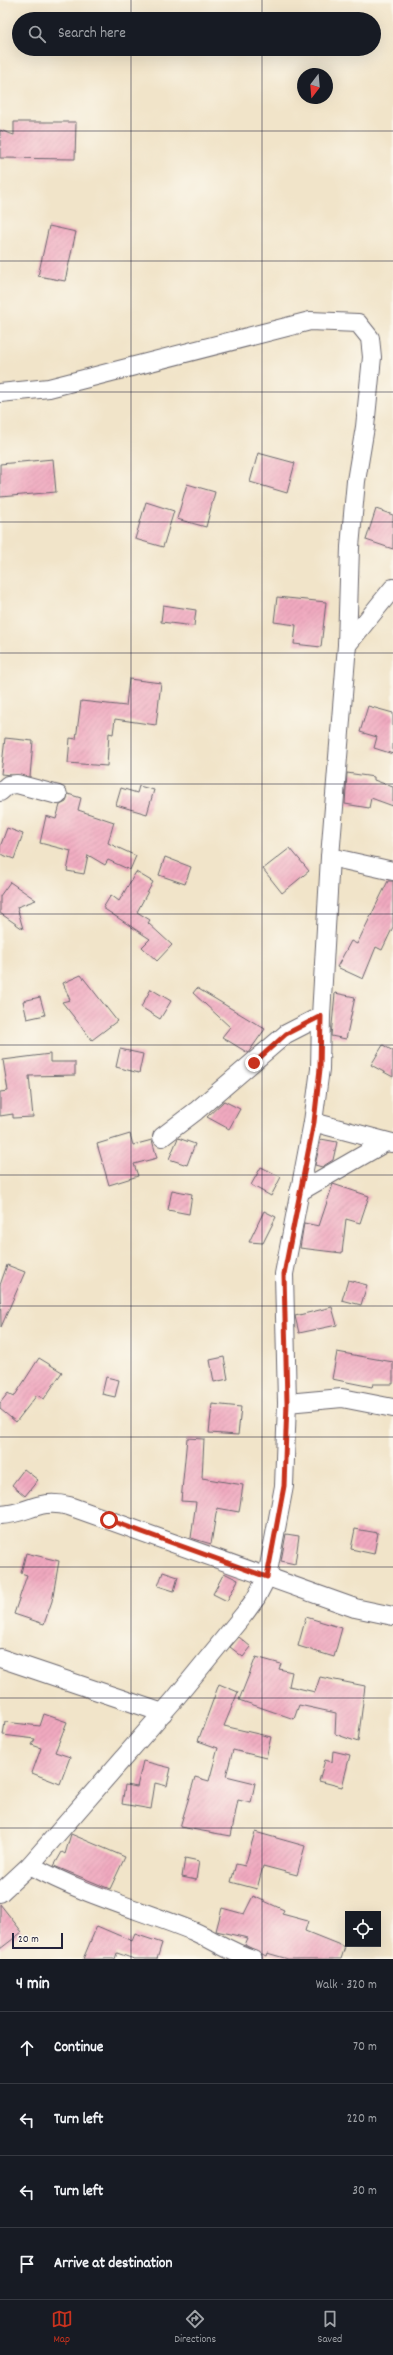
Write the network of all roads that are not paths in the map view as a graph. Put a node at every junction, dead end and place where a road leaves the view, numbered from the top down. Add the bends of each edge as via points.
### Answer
1 (0, 393) edge
2 (393, 588) edge
3 (347, 645) junction
4 (0, 792) edge
5 (58, 795) dead end
6 (330, 857) junction
7 (393, 871) edge
8 (321, 1016) junction
9 (314, 1122) junction
10 (162, 1137) dead end
11 (390, 1143) edge
12 (299, 1192) junction
13 (287, 1403) junction
14 (393, 1408) edge
15 (0, 1515) edge
16 (267, 1577) junction
17 (393, 1616) edge
18 (0, 1658) edge
19 (163, 1713) junction
20 (30, 1865) junction
21 (0, 1893) edge
22 (254, 1959) edge

1 - 3 street via 49,388 310,321 358,323 370,338 372,357 356,481
2 - 3 street
3 - 6 street
4 - 5 street via 8,785 17,784
6 - 7 street
6 - 8 street
8 - 9 street via 320,1069
8 - 10 street via 286,1034
9 - 11 street
9 - 12 street
11 - 12 street
12 - 13 street via 284,1274
13 - 14 street via 342,1398
13 - 16 street via 284,1486
15 - 16 street via 54,1502
16 - 17 street via 355,1608
16 - 19 street via 256,1598
18 - 19 street
19 - 20 street
20 - 21 street
20 - 22 street via 61,1882 194,1932 235,1954

